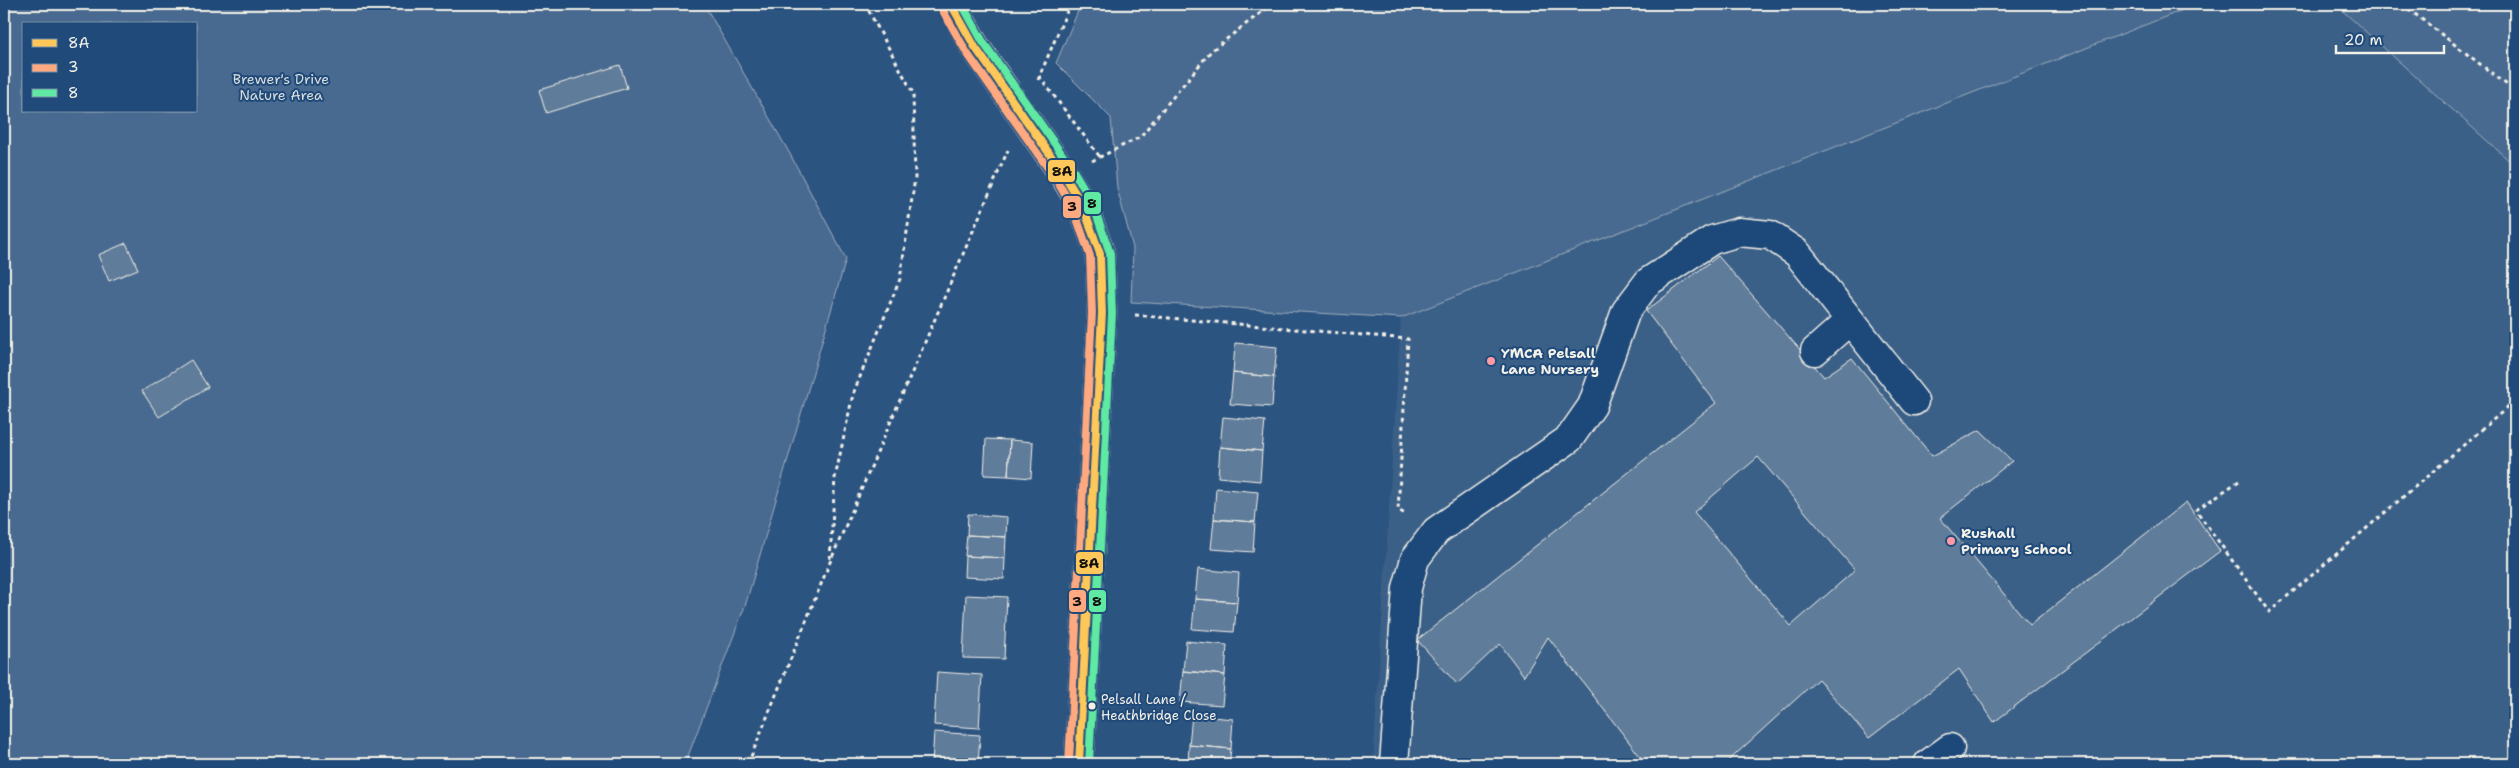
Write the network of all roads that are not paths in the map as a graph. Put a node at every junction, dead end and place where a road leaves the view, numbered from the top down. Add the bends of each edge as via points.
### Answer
1 (955, 12) edge
2 (1850, 320) junction
3 (1816, 351) dead end
4 (1914, 401) dead end
5 (1950, 748) dead end
6 (1079, 764) edge
7 (1394, 764) edge
8 (1928, 764) edge

1 - 6 main road, bridge via 975,47 1064,174 1083,206 1100,254 1102,313
2 - 3 main road
2 - 4 main road
2 - 7 main road via 1797,253 1770,235 1739,232 1712,240 1648,282 1626,312 1592,406 1569,438 1436,531 1415,559 1407,588
5 - 8 main road

